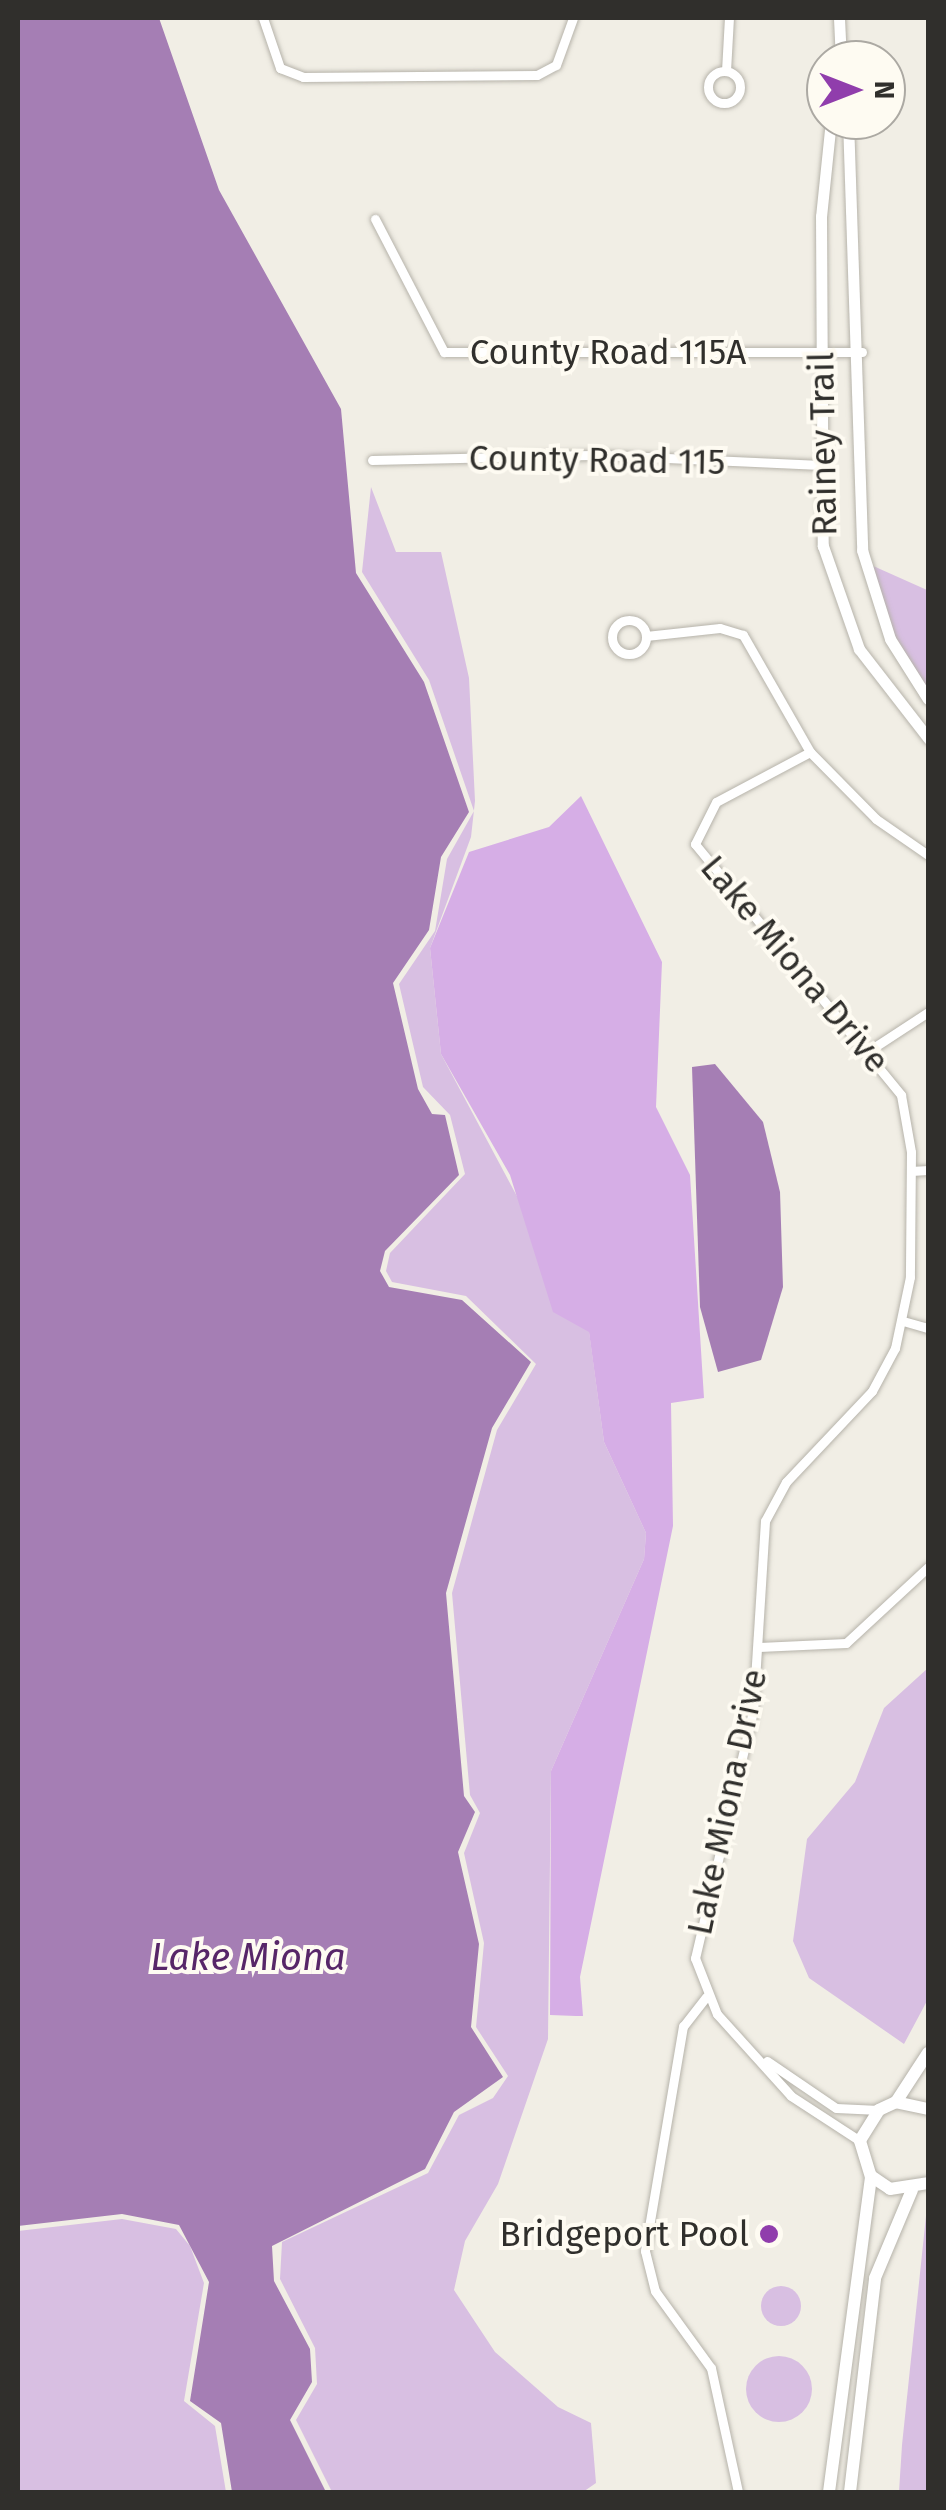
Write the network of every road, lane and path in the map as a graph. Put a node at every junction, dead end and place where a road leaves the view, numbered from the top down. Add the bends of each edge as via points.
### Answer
1 (263, 18) edge
2 (573, 18) edge
3 (729, 18) edge
4 (726, 71) dead end
5 (830, 140) edge
6 (849, 140) edge
7 (375, 219) dead end
8 (862, 352) junction
9 (822, 353) junction
10 (372, 460) dead end
11 (821, 465) junction
12 (646, 636) dead end
13 (928, 699) edge
14 (928, 738) edge
15 (810, 752) junction
16 (928, 855) edge
17 (928, 1012) edge
18 (870, 1050) junction
19 (928, 1170) edge
20 (911, 1171) junction
21 (903, 1321) junction
22 (928, 1328) edge
23 (928, 1567) edge
24 (759, 1647) junction
25 (706, 1997) junction
26 (928, 2052) edge
27 (760, 2057) junction
28 (896, 2102) junction
29 (928, 2109) edge
30 (878, 2110) junction
31 (860, 2141) junction
32 (871, 2176) junction
33 (928, 2183) edge
34 (912, 2190) junction
35 (738, 2492) edge
36 (829, 2492) edge
37 (850, 2492) edge

1 - 2 street via 280,68 304,77 536,75 556,64
3 - 4 street
5 - 9 street, Rainey Trail
6 - 8 street, Rainey Trail
7 - 9 street, County Road 115A via 444,352
8 - 9 street, County Road 115A
8 - 13 street, Rainey Trail via 866,574 890,638
9 - 11 street, Rainey Trail
10 - 11 street, County Road 115 via 601,455
11 - 14 street, Rainey Trail via 824,546 845,618 884,690
12 - 15 street via 720,628 743,635
15 - 16 street via 876,820
15 - 18 street, Lake Miona Drive via 716,802 695,844
17 - 18 street
18 - 20 street, Lake Miona Drive via 901,1095
19 - 20 street
20 - 21 street, Lake Miona Drive
21 - 22 street
21 - 24 street, Lake Miona Drive via 860,1410 770,1507 760,1545
23 - 24 street via 846,1642
24 - 25 street, Lake Miona Drive via 749,1731 698,1931
25 - 27 street
25 - 35 street via 683,2026 645,2251 655,2291 711,2368
26 - 28 main road
27 - 30 street via 836,2108
27 - 31 street via 790,2096
28 - 29 main road
28 - 30 main road
30 - 31 main road
31 - 32 main road
32 - 34 main road
32 - 36 main road
33 - 34 main road
34 - 37 main road via 876,2278

